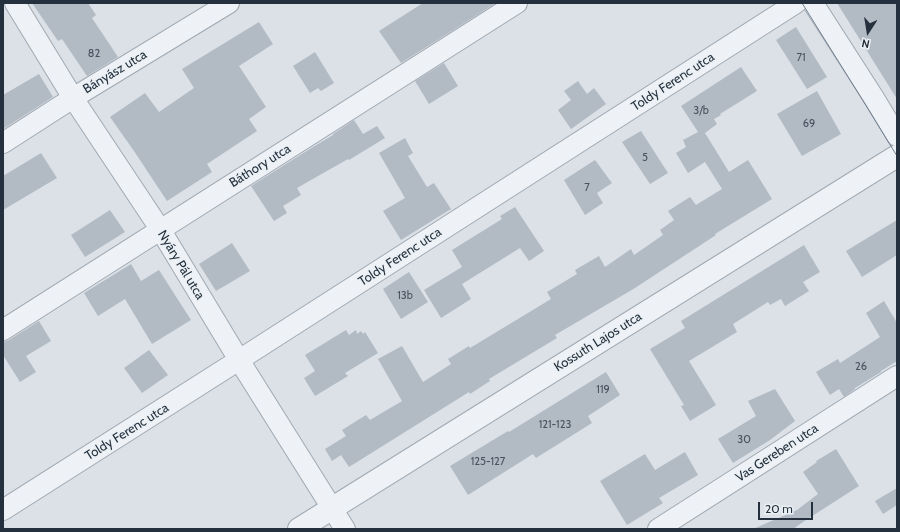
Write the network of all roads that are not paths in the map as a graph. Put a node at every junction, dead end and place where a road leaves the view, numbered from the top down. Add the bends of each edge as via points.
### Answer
1 (15, 3) edge
2 (229, 3) edge
3 (517, 3) edge
4 (796, 3) edge
5 (813, 3) edge
6 (73, 98) junction
7 (897, 136) edge
8 (3, 143) edge
9 (897, 156) edge
10 (160, 229) junction
11 (3, 330) edge
12 (239, 360) junction
13 (897, 376) edge
14 (332, 508) junction
15 (3, 510) edge
16 (299, 529) edge
17 (345, 529) edge
18 (658, 529) edge

1 - 6 street, Nyáry Pál utca
2 - 6 street, Bányász utca
3 - 10 street, Báthory utca
4 - 12 street, Toldy Ferenc utca
5 - 7 street
6 - 8 street, Bányász utca
6 - 10 street, Nyáry Pál utca
9 - 14 street, Kossuth Lajos utca
10 - 11 street, Báthory utca
10 - 12 street, Nyáry Pál utca
12 - 14 street, Nyáry Pál utca
12 - 15 street, Toldy Ferenc utca
13 - 18 street, Vas Gereben utca
14 - 16 street, Kossuth Lajos utca
14 - 17 street, Nyáry Pál utca

